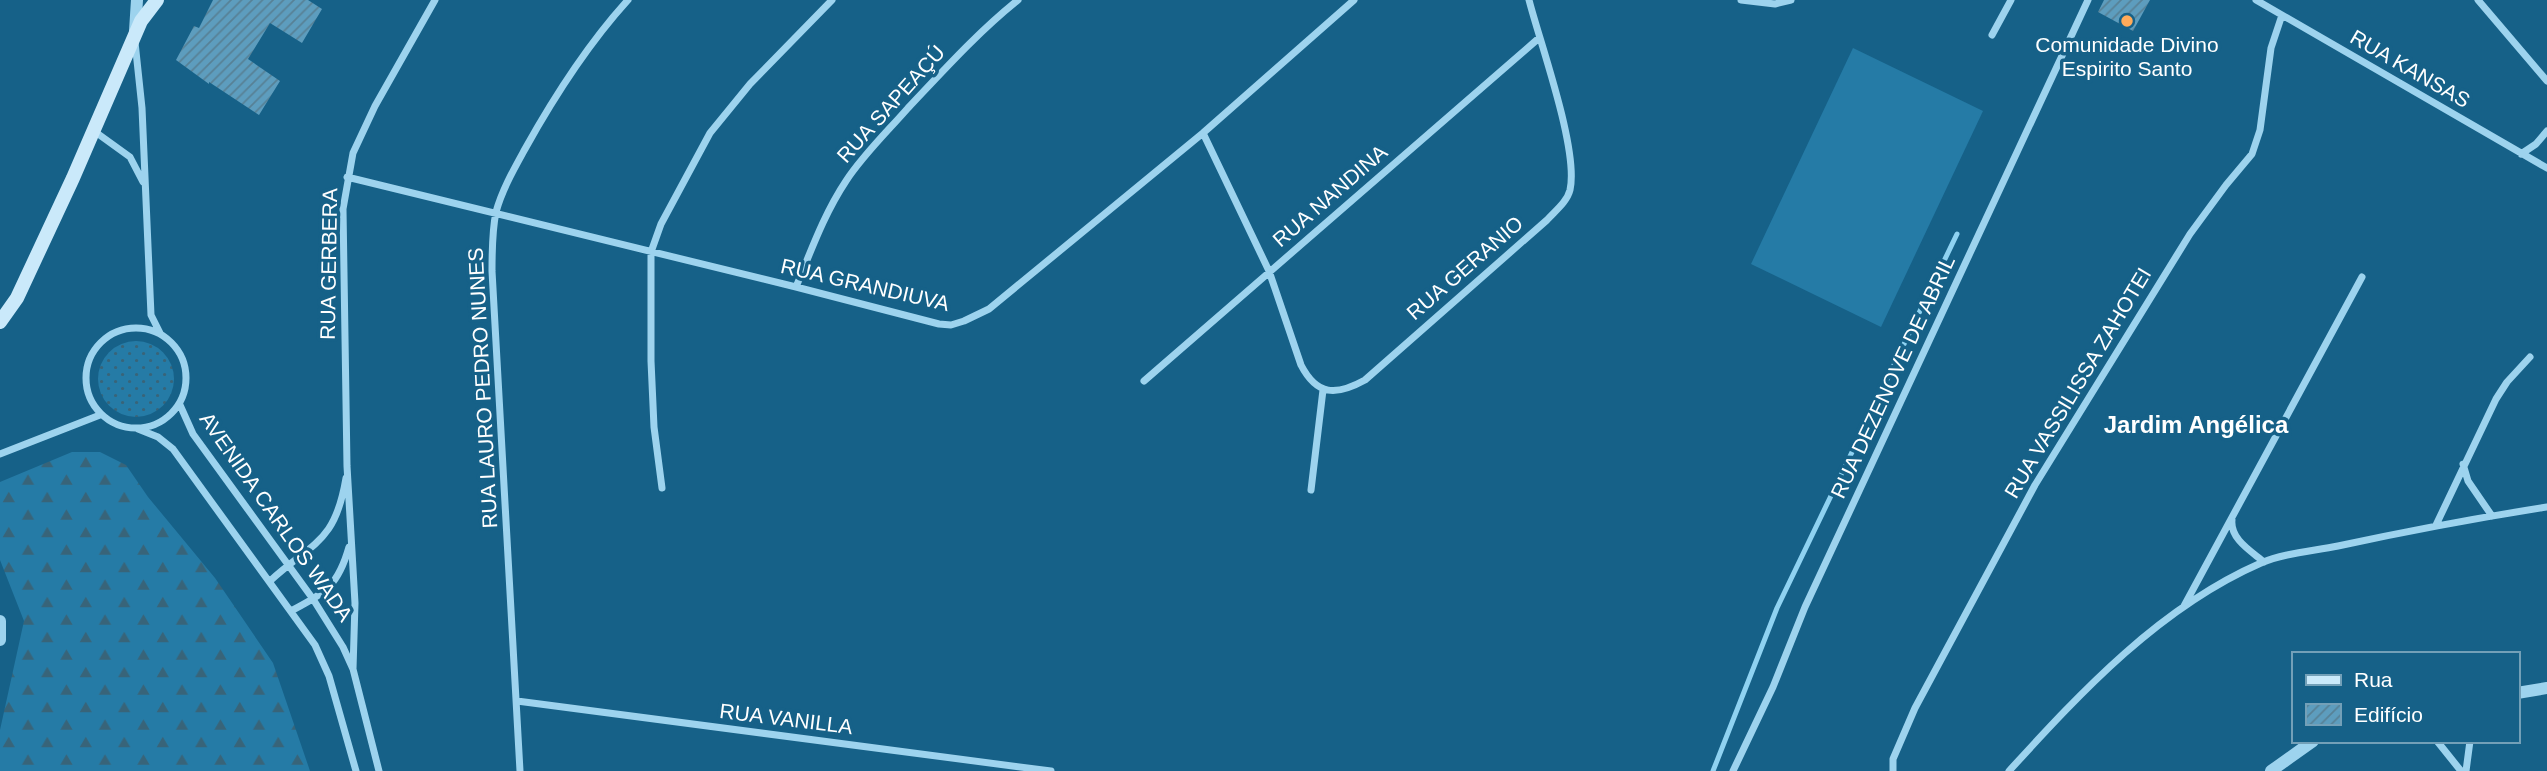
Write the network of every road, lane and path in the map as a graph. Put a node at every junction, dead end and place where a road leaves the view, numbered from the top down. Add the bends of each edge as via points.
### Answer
1 (137, 0) edge
2 (157, 0) edge
3 (435, 0) edge
4 (628, 0) edge
5 (832, 0) edge
6 (1018, 0) edge
7 (1354, 0) edge
8 (1529, 0) edge
9 (1741, 0) edge
10 (1791, 0) edge
11 (2011, 0) edge
12 (2088, 0) edge
13 (2256, 0) edge
14 (2478, 0) edge
15 (2282, 15) junction
16 (1992, 35) dead end
17 (135, 36) junction
18 (1539, 38) junction
19 (2547, 81) edge
20 (94, 131) junction
21 (2547, 131) edge
22 (1203, 133) junction
23 (2521, 153) junction
24 (2547, 168) edge
25 (347, 177) junction
26 (145, 186) junction
27 (496, 213) junction
28 (651, 252) junction
29 (1269, 271) junction
30 (2362, 277) dead end
31 (796, 287) junction
32 (0, 322) edge
33 (160, 333) junction
34 (2530, 357) dead end
35 (1144, 381) dead end
36 (1323, 390) junction
37 (180, 405) junction
38 (100, 415) junction
39 (138, 429) junction
40 (0, 454) edge
41 (2463, 463) junction
42 (347, 467) junction
43 (662, 488) dead end
44 (1311, 490) dead end
45 (2547, 507) edge
46 (2233, 514) junction
47 (2492, 516) junction
48 (2436, 525) junction
49 (350, 541) junction
50 (2264, 562) junction
51 (288, 564) junction
52 (270, 581) junction
53 (313, 599) junction
54 (2183, 606) junction
55 (291, 611) junction
56 (0, 621) edge
57 (0, 640) edge
58 (353, 669) junction
59 (2547, 688) edge
60 (2519, 692) edge
61 (517, 701) junction
62 (2310, 743) edge
63 (2439, 743) edge
64 (2470, 743) edge
65 (356, 771) edge
66 (379, 771) edge
67 (520, 771) edge
68 (1051, 771) edge
69 (1733, 771) edge
70 (1893, 771) edge
71 (2009, 771) edge
72 (2272, 771) edge
73 (2464, 771) edge

1 - 17 street
2 - 17 main road
3 - 25 street, RUA GERBERA via 375,106
4 - 27 street, RUA LAURO PEDRO NUNES via 538,125
5 - 28 street via 710,132 666,212
6 - 31 street, RUA SAPEAÇÚ via 923,92 846,181 825,217
7 - 22 street, RUA GRANDIUVA
8 - 18 street, RUA GERANIO
9 - 10 street via 1775,4
11 - 16 street
12 - 69 street, RUA DEZENOVE DE ABRIL
13 - 15 street, RUA KANSAS
14 - 19 street
15 - 23 street, RUA KANSAS
15 - 70 street, RUA VASSILISSA ZAHOTEI via 2271,48 2260,130 2252,154 2169,265 2035,485 1915,708 1893,759
17 - 20 main road
17 - 26 street
18 - 29 street, RUA NANDINA
18 - 36 street, RUA GERANIO via 1567,141 1571,171 1566,200 1365,380
20 - 26 street via 130,157
20 - 32 main road via 17,298
21 - 23 street
22 - 29 street
22 - 31 street, RUA GRANDIUVA via 989,309 964,321 939,324
23 - 24 street, RUA KANSAS
25 - 27 street, RUA GRANDIUVA
25 - 42 street, RUA GERBERA via 343,209
26 - 33 street via 151,315
27 - 28 street, RUA GRANDIUVA
27 - 61 street, RUA LAURO PEDRO NUNES via 492,271
28 - 31 street, RUA GRANDIUVA
28 - 43 street via 654,427
29 - 35 street, RUA NANDINA
29 - 36 street via 1301,365
30 - 46 street
33 - 37 street via 173,343 187,373
33 - 38 street via 129,328 107,337 91,355 86,386
34 - 41 street via 2496,399
36 - 44 street
37 - 39 street via 162,422
37 - 51 street, AVENIDA CARLOS WADA via 193,434
38 - 39 street via 111,423
38 - 40 street
39 - 52 street, AVENIDA CARLOS WADA via 173,449
41 - 47 street via 2468,481
41 - 48 street
42 - 49 street, RUA GERBERA
42 - 51 street, RUA GERBERA via 334,523 318,542
45 - 47 street
46 - 50 street via 2231,526 2236,536
46 - 54 street
47 - 48 street
48 - 50 street
49 - 53 street, RUA GERBERA via 341,571
49 - 58 street, RUA GERBERA via 355,603
50 - 54 street
51 - 52 street, RUA GERBERA
51 - 53 street, AVENIDA CARLOS WADA
52 - 55 street, AVENIDA CARLOS WADA
53 - 55 street, RUA GERBERA
53 - 58 street, AVENIDA CARLOS WADA
54 - 71 street via 2115,662
55 - 65 street, AVENIDA CARLOS WADA via 324,661
56 - 57 street
58 - 66 street, AVENIDA CARLOS WADA
59 - 60 street
61 - 67 street, RUA LAURO PEDRO NUNES
61 - 68 street, RUA VANILLA
62 - 72 street
63 - 73 street
64 - 73 street

